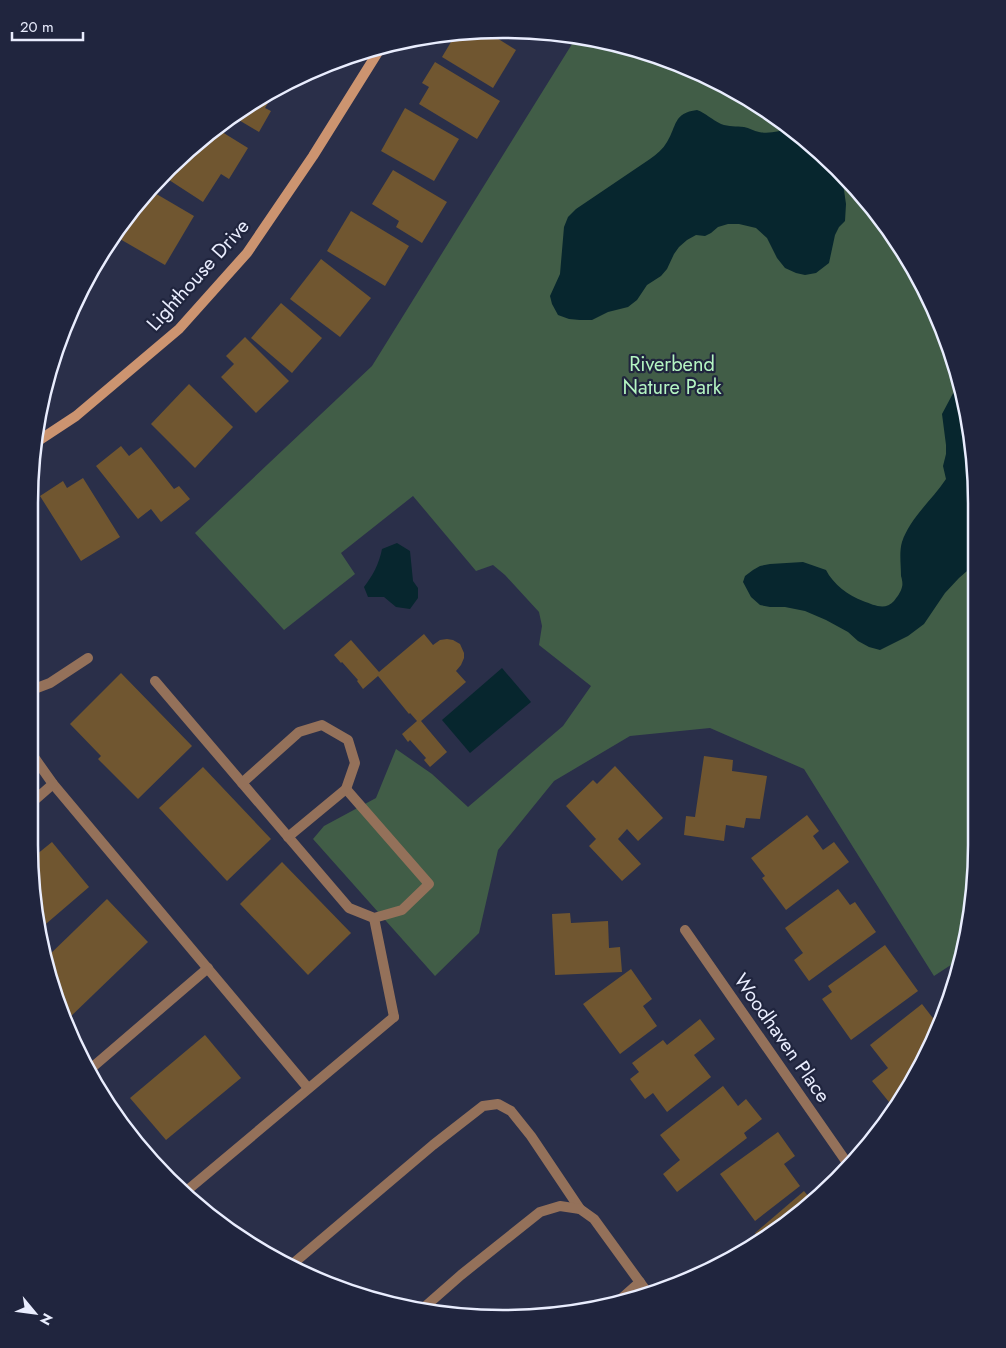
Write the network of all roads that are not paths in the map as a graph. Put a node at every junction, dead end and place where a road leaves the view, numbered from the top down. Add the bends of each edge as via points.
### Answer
1 (376, 55) edge
2 (42, 439) edge
3 (88, 658) dead end
4 (155, 681) dead end
5 (38, 688) edge
6 (38, 763) edge
7 (242, 783) junction
8 (53, 784) junction
9 (346, 789) junction
10 (38, 796) edge
11 (288, 837) junction
12 (374, 918) junction
13 (685, 930) dead end
14 (208, 968) junction
15 (94, 1066) edge
16 (308, 1088) junction
17 (845, 1160) edge
18 (189, 1189) edge
19 (580, 1209) junction
20 (295, 1261) edge
21 (640, 1282) junction
22 (645, 1289) edge
23 (627, 1294) edge
24 (427, 1305) edge

1 - 2 street, Lighthouse Drive via 313,156 246,253 179,329 76,416
3 - 5 street
4 - 7 street
6 - 8 street
7 - 9 street via 299,732 322,725 348,740 355,763
7 - 11 street
8 - 10 street
8 - 14 street
9 - 11 street
9 - 12 street via 429,884 402,910
11 - 12 street via 349,908
12 - 16 street via 394,1017
13 - 17 street, Woodhaven Place
14 - 15 street
14 - 16 street
16 - 18 street
19 - 20 street via 511,1111 498,1104 483,1106
19 - 21 street via 594,1219
19 - 24 street via 560,1206 540,1212
21 - 22 street
21 - 23 street

